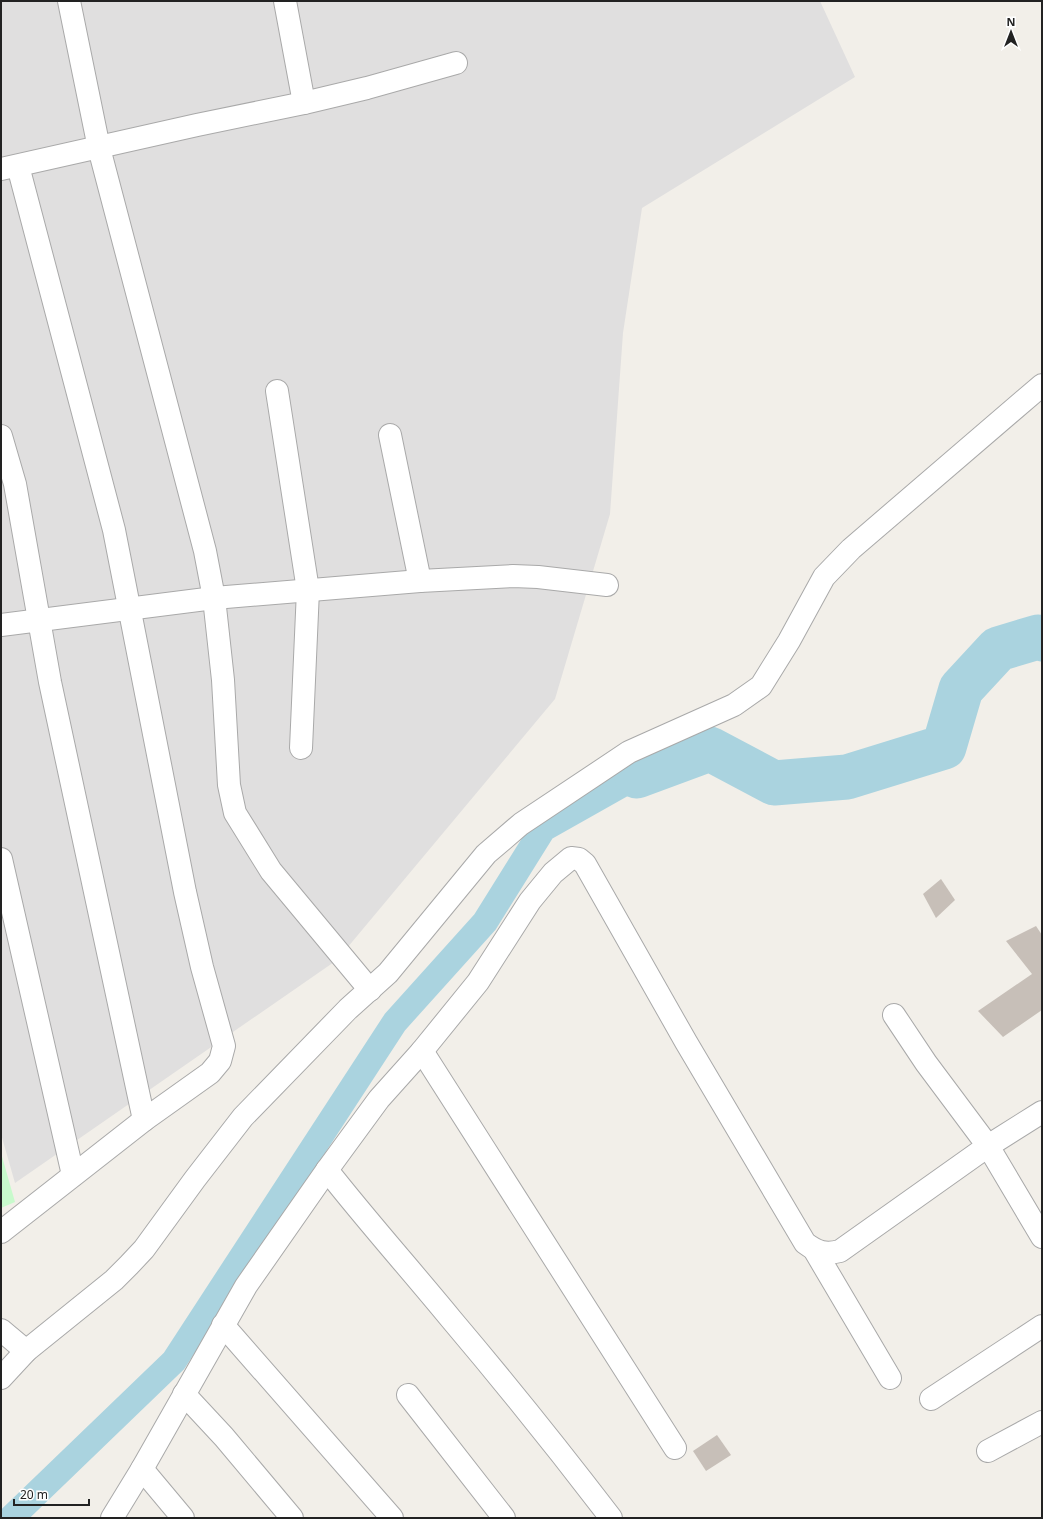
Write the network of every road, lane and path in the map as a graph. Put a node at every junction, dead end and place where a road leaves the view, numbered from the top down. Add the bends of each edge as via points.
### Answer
1 (69, 1) edge
2 (285, 1) edge
3 (456, 63) dead end
4 (304, 104) junction
5 (98, 148) junction
6 (9, 167) edge
7 (1042, 385) edge
8 (277, 391) dead end
9 (390, 435) dead end
10 (1, 436) edge
11 (420, 581) junction
12 (607, 585) dead end
13 (308, 590) junction
14 (214, 598) junction
15 (130, 609) junction
16 (39, 620) junction
17 (1, 625) edge
18 (301, 748) dead end
19 (1, 859) edge
20 (370, 990) junction
21 (894, 1015) dead end
22 (422, 1051) junction
23 (1042, 1112) edge
24 (144, 1120) junction
25 (988, 1146) junction
26 (327, 1170) junction
27 (74, 1175) junction
28 (1, 1232) edge
29 (1042, 1237) edge
30 (815, 1251) junction
31 (223, 1325) junction
32 (1042, 1326) edge
33 (1, 1330) edge
34 (26, 1351) junction
35 (1, 1378) edge
36 (890, 1378) dead end
37 (184, 1394) junction
38 (408, 1395) dead end
39 (931, 1399) dead end
40 (1042, 1422) edge
41 (675, 1448) dead end
42 (988, 1451) dead end
43 (142, 1469) junction
44 (112, 1518) edge
45 (183, 1518) edge
46 (292, 1518) edge
47 (392, 1518) edge
48 (504, 1518) edge
49 (611, 1518) edge

1 - 5 street
2 - 4 street
3 - 4 street
4 - 5 street
5 - 6 street
5 - 14 street via 205,551
6 - 15 street via 114,530
7 - 20 street via 832,567 761,686 734,705 629,752 521,824 486,854 388,973
8 - 13 street
9 - 11 street
10 - 16 street via 15,484
11 - 12 street via 538,576
11 - 13 street
13 - 14 street
13 - 18 street
14 - 15 street
14 - 20 street via 223,680 229,785 235,813 271,871
15 - 16 street
15 - 24 street via 185,892 224,1046 220,1061 210,1073
16 - 17 street
16 - 24 street
19 - 27 street
20 - 34 street via 348,1009 243,1118 130,1265
21 - 25 street
22 - 26 street via 379,1099
22 - 30 street via 478,982 534,896 562,864 571,858 579,859 585,864 686,1042 805,1243
22 - 41 street
23 - 25 street
24 - 27 street
25 - 29 street
25 - 30 street via 840,1251 829,1254
26 - 31 street via 246,1286
26 - 49 street via 558,1449
27 - 28 street
30 - 36 street
31 - 37 street
31 - 47 street
32 - 39 street
33 - 34 street
34 - 35 street
37 - 43 street
37 - 46 street
38 - 48 street
40 - 42 street
43 - 44 street
43 - 45 street

